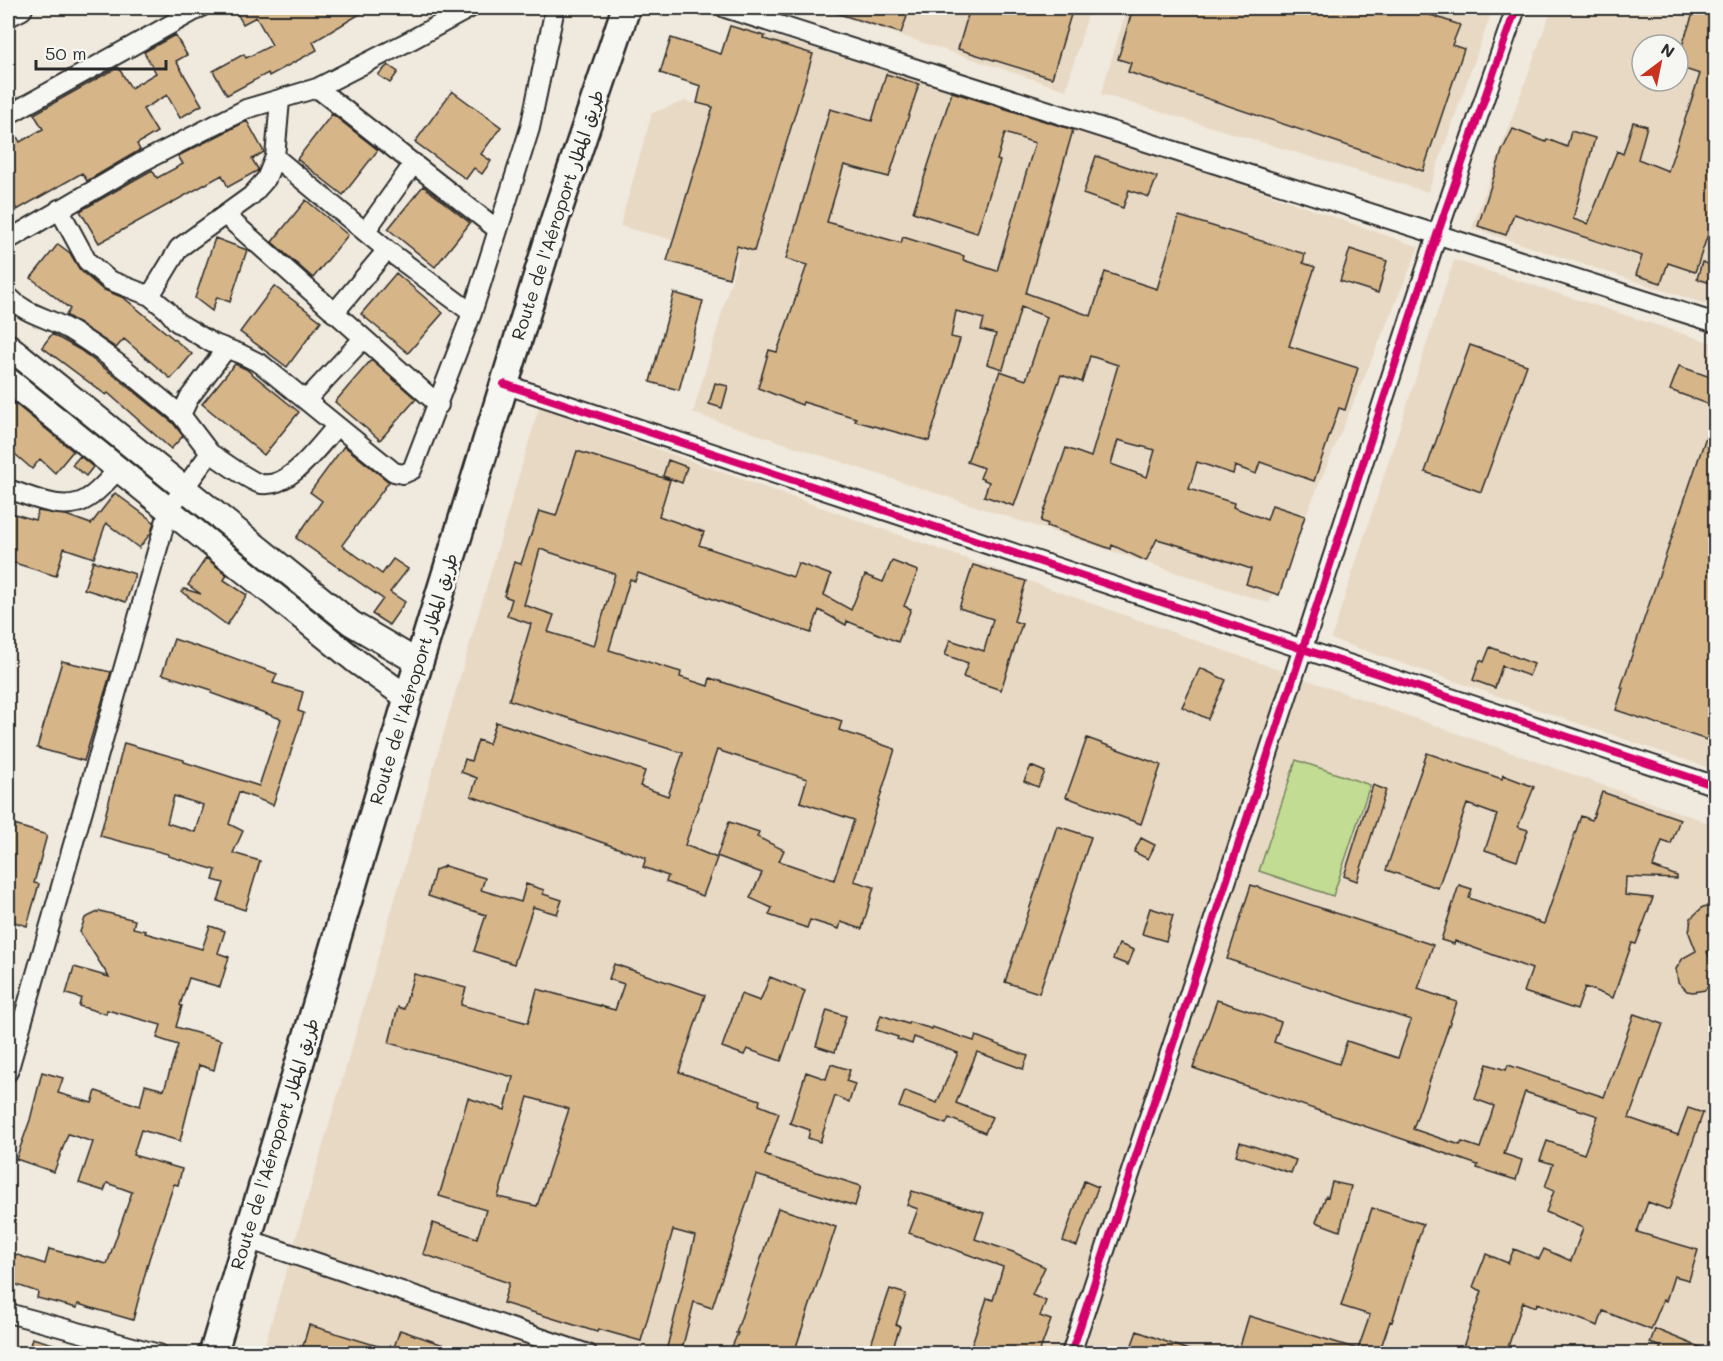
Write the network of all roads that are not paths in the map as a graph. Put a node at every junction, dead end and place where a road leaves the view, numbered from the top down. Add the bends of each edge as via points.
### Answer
1 (20, 8) edge
2 (200, 8) edge
3 (470, 8) edge
4 (555, 8) edge
5 (626, 8) edge
6 (725, 8) edge
7 (1516, 8) edge
8 (8, 14) edge
9 (317, 88) junction
10 (280, 100) junction
11 (8, 115) edge
12 (274, 157) junction
13 (414, 162) junction
14 (59, 209) junction
15 (225, 215) junction
16 (498, 230) junction
17 (365, 232) junction
18 (1437, 234) junction
19 (8, 240) edge
20 (387, 250) junction
21 (8, 296) edge
22 (150, 296) junction
23 (334, 313) junction
24 (472, 313) junction
25 (1716, 323) edge
26 (363, 339) junction
27 (8, 346) edge
28 (226, 349) junction
29 (8, 380) edge
30 (504, 384) junction
31 (306, 400) junction
32 (438, 405) junction
33 (181, 415) junction
34 (337, 426) junction
35 (210, 453) junction
36 (119, 469) junction
37 (183, 488) junction
38 (8, 489) edge
39 (169, 509) junction
40 (1303, 648) junction
41 (419, 663) junction
42 (408, 698) junction
43 (1716, 786) edge
44 (8, 1072) edge
45 (247, 1239) junction
46 (8, 1313) edge
47 (159, 1353) edge
48 (213, 1353) edge
49 (588, 1353) edge
50 (1071, 1353) edge

1 - 8 main road
2 - 11 street
3 - 9 street
4 - 16 street via 530,128
5 - 30 main road, Route de l'Aéroport طريق المطار
6 - 18 street
7 - 18 street
9 - 10 street
9 - 13 street
10 - 12 street
10 - 14 street via 246,109
12 - 15 street via 266,179
12 - 17 street
13 - 16 street
13 - 17 street
14 - 19 street
14 - 22 street via 87,261 109,280
15 - 22 street via 179,248
15 - 23 street
16 - 24 street
17 - 20 street
18 - 25 street
18 - 40 street
20 - 23 street
20 - 24 street
21 - 33 street via 18,307 71,330
22 - 28 street via 177,322
23 - 26 street
24 - 32 street
26 - 31 street
26 - 32 street
27 - 37 main road
28 - 31 street via 261,364
28 - 33 street
29 - 36 main road
30 - 40 street
30 - 41 main road, Route de l'Aéroport طريق المطار
31 - 34 street
32 - 34 street via 412,470 403,474 394,472
33 - 35 street
34 - 35 street via 287,478 275,484 258,483
35 - 37 street
36 - 38 street via 88,499 73,504 52,503
36 - 39 main road
37 - 39 street
37 - 41 main road via 351,623
39 - 42 main road via 357,662
39 - 44 street
40 - 43 street
40 - 50 street
41 - 42 main road, Route de l'Aéroport طريق المطار
42 - 45 main road, Route de l'Aéroport طريق المطار
45 - 48 main road, Route de l'Aéroport طريق المطار
45 - 49 street
46 - 47 street

